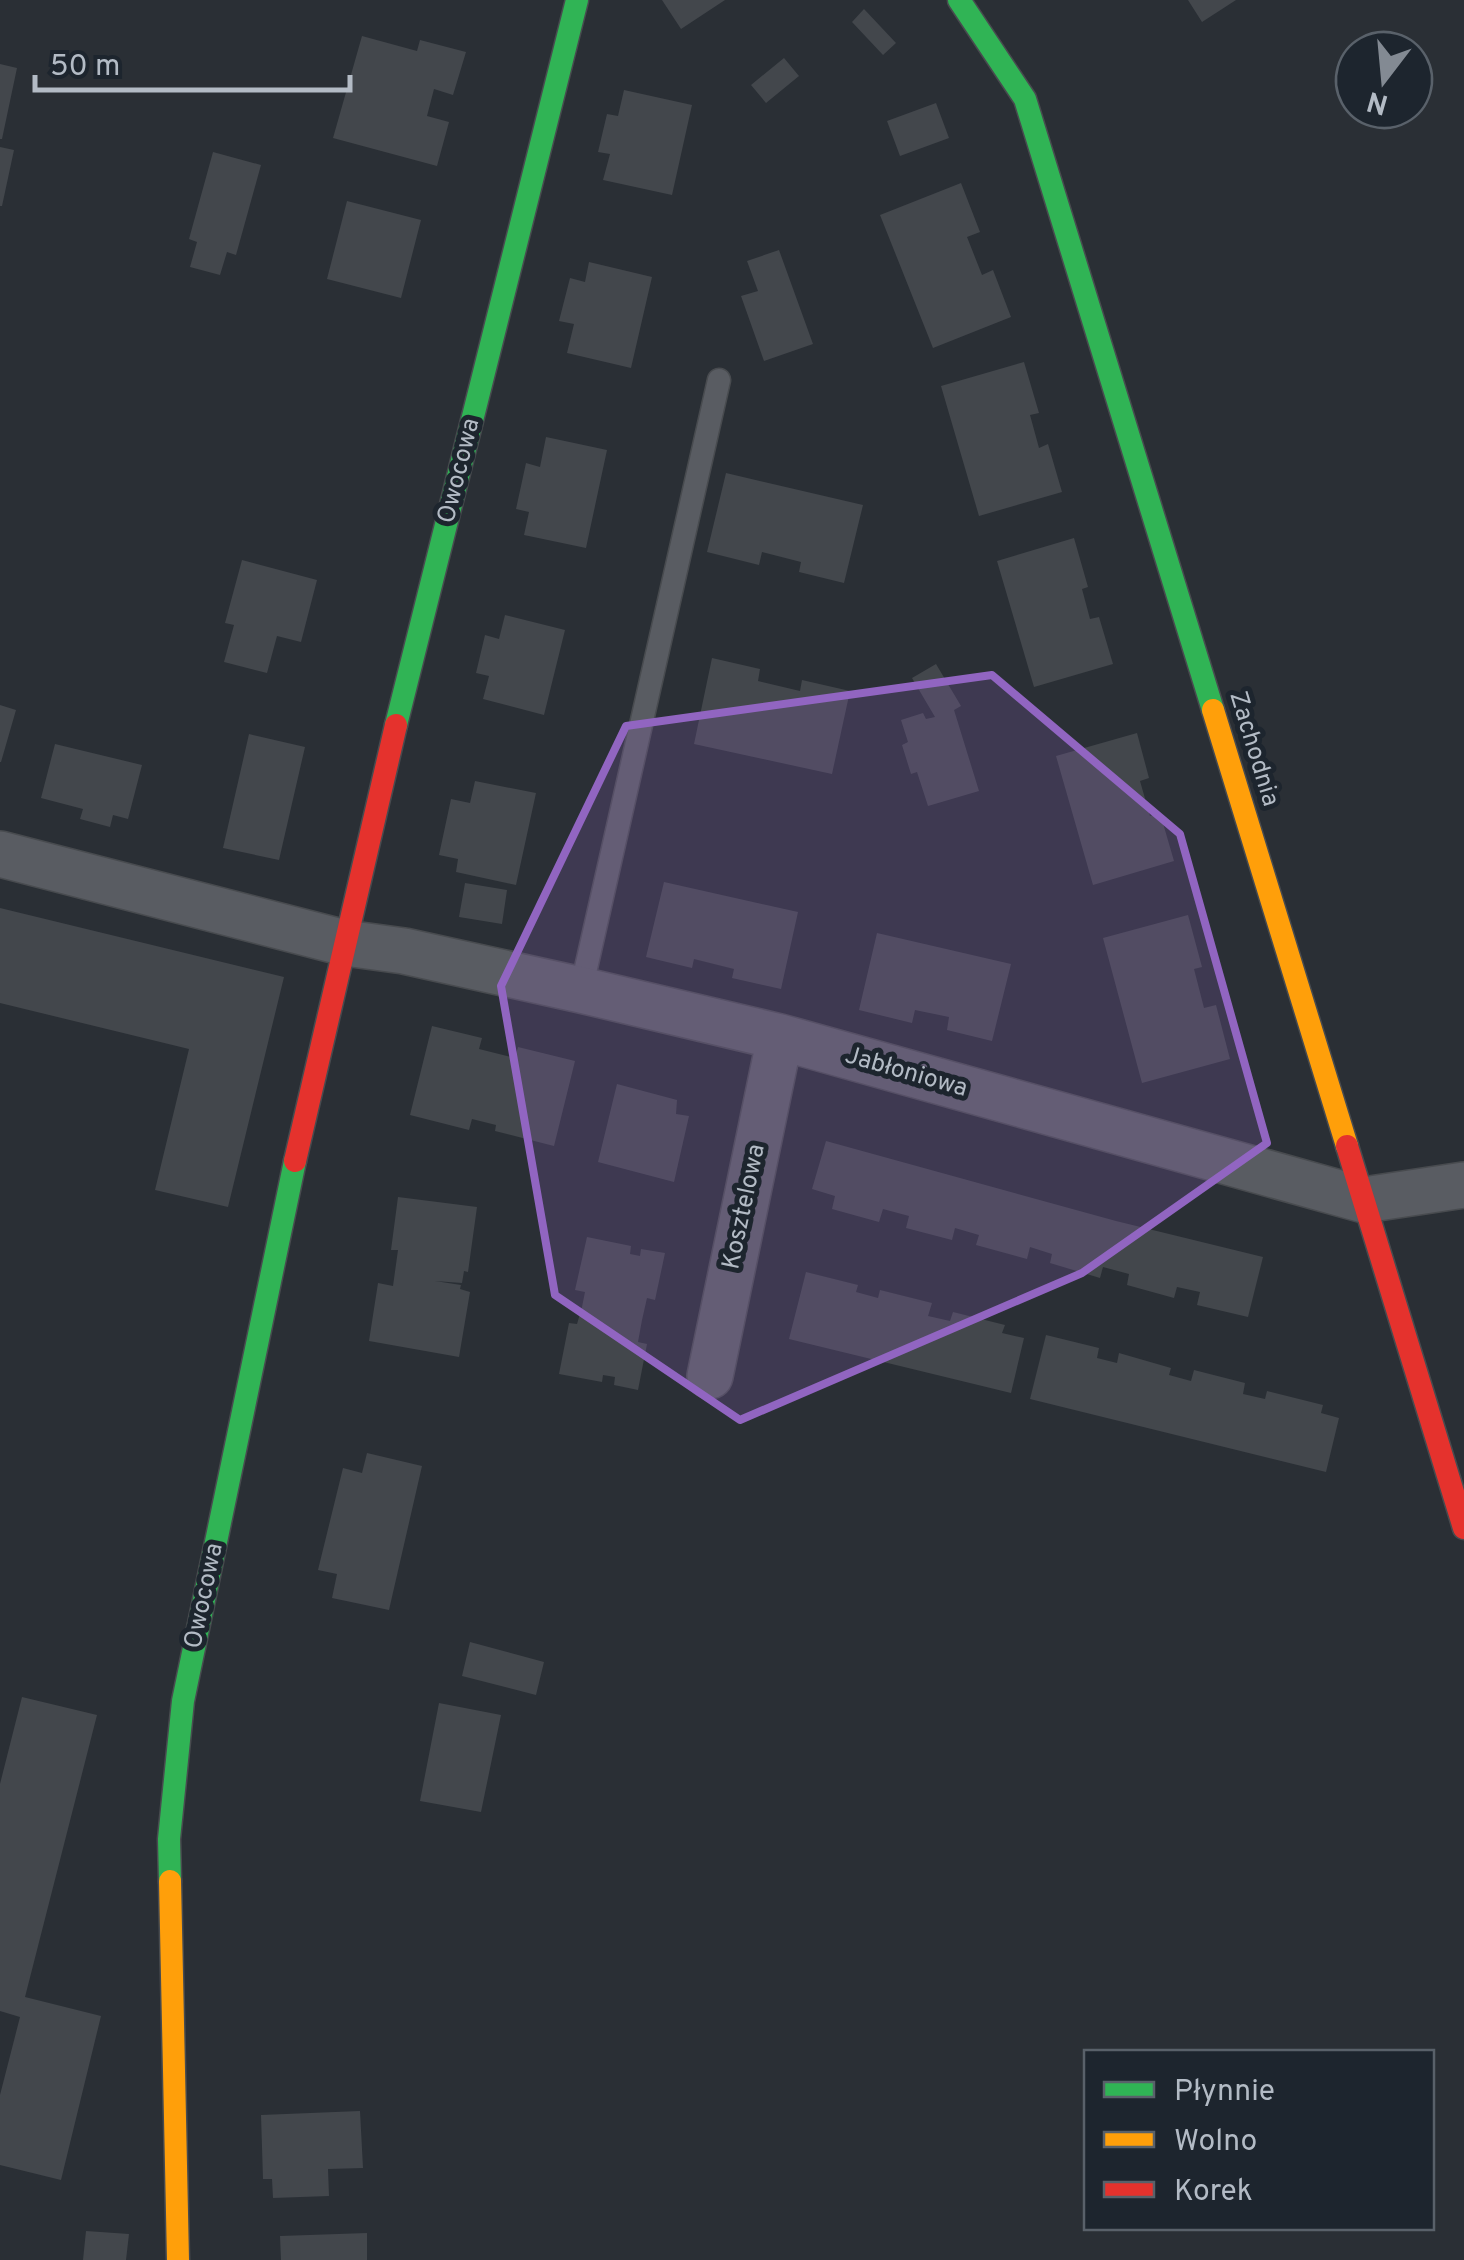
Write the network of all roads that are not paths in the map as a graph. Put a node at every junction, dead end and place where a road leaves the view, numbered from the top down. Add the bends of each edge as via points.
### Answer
1 (577, 0) edge
2 (959, 0) edge
3 (719, 380) dead end
4 (0, 854) edge
5 (345, 943) junction
6 (582, 990) junction
7 (780, 1037) junction
8 (1464, 1185) edge
9 (1364, 1200) junction
10 (710, 1376) dead end
11 (1464, 1528) edge
12 (178, 2260) edge

1 - 5 street, Owocowa
2 - 9 street, Zachodnia via 1025,99
3 - 6 lane
4 - 5 street
5 - 6 street, Jabłoniowa
5 - 12 street, Owocowa via 183,1701 169,1838
6 - 7 street, Jabłoniowa
7 - 9 street, Jabłoniowa
7 - 10 street, Kosztelowa
8 - 9 street, Jabłoniowa
9 - 11 street, Zachodnia

